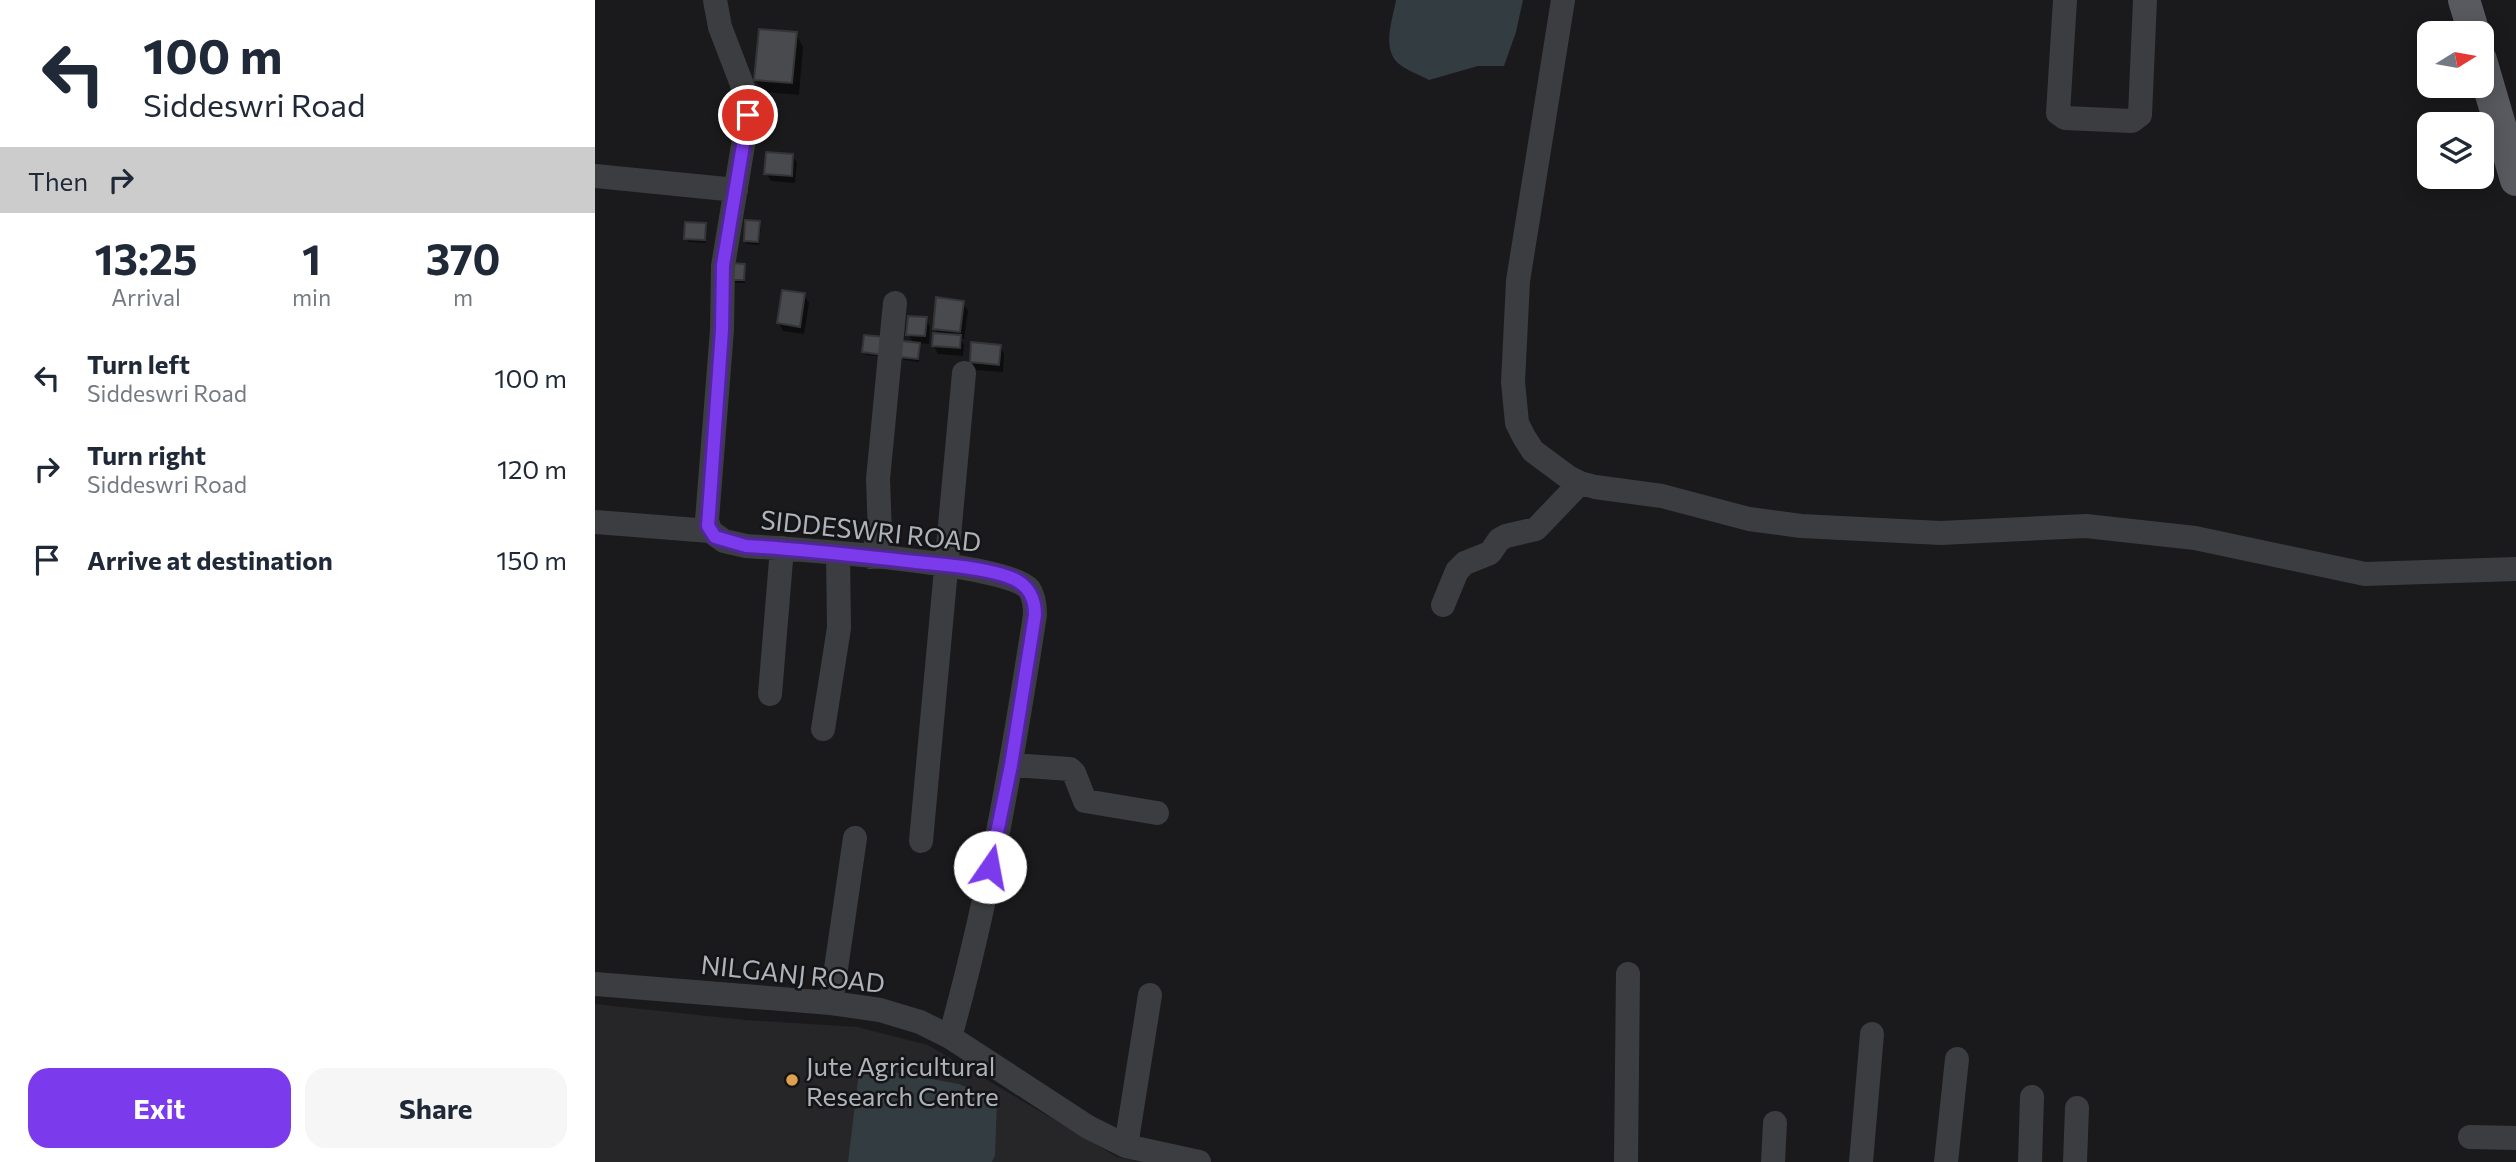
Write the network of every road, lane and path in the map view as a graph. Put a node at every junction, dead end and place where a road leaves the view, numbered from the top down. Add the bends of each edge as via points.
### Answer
1 (715, 0) edge
2 (1563, 0) edge
3 (2065, 0) edge
4 (2145, 0) edge
5 (2464, 0) edge
6 (2470, 21) edge
7 (2492, 98) edge
8 (595, 176) edge
9 (2516, 180) edge
10 (736, 190) junction
11 (895, 303) dead end
12 (964, 373) dead end
13 (1580, 483) junction
14 (595, 522) edge
15 (710, 531) junction
16 (782, 548) junction
17 (838, 554) junction
18 (871, 557) junction
19 (944, 565) junction
20 (2516, 569) edge
21 (1443, 606) dead end
22 (769, 694) dead end
23 (823, 729) dead end
24 (1011, 765) junction
25 (1157, 813) dead end
26 (855, 838) dead end
27 (921, 841) dead end
28 (1627, 974) dead end
29 (595, 984) edge
30 (1150, 995) dead end
31 (831, 1003) junction
32 (1872, 1034) dead end
33 (950, 1037) junction
34 (1957, 1059) dead end
35 (2032, 1097) dead end
36 (2077, 1108) dead end
37 (1775, 1123) dead end
38 (2470, 1138) dead end
39 (2516, 1138) edge
40 (1126, 1146) junction
41 (1199, 1162) edge
42 (1626, 1162) edge
43 (1773, 1162) edge
44 (1861, 1162) edge
45 (1946, 1162) edge
46 (2030, 1162) edge
47 (2075, 1162) edge

1 - 10 street via 720,27 747,95
2 - 13 street via 1518,281 1513,382 1517,423 1533,451
3 - 4 street via 2059,113 2065,118 2132,121 2140,115
5 - 6 main road
7 - 9 main road
8 - 10 street
10 - 15 street via 723,265 707,520
11 - 18 street via 878,479 880,534
12 - 19 street
13 - 20 street via 1801,526 1941,533 2086,526 2195,538 2365,574
13 - 21 street via 1536,529 1506,536 1490,553 1465,562
14 - 15 street, SIDDESWRI ROAD
15 - 16 street, SIDDESWRI ROAD via 724,541
16 - 17 street, SIDDESWRI ROAD
16 - 22 street
17 - 18 street, SIDDESWRI ROAD
17 - 23 street via 839,628
18 - 19 street, SIDDESWRI ROAD
19 - 24 street, SIDDESWRI ROAD via 1004,575 1029,590 1035,603
19 - 27 street
24 - 25 street via 1070,769 1085,801
24 - 33 street, SIDDESWRI ROAD
26 - 31 street
28 - 42 street
29 - 31 street, NILGANJ ROAD
30 - 40 street
31 - 33 street, NILGANJ ROAD via 880,1010
32 - 44 street
33 - 40 street, NILGANJ ROAD via 1088,1127
34 - 45 street
35 - 46 street
36 - 47 street
37 - 43 street
38 - 39 street
40 - 41 street, NILGANJ ROAD

